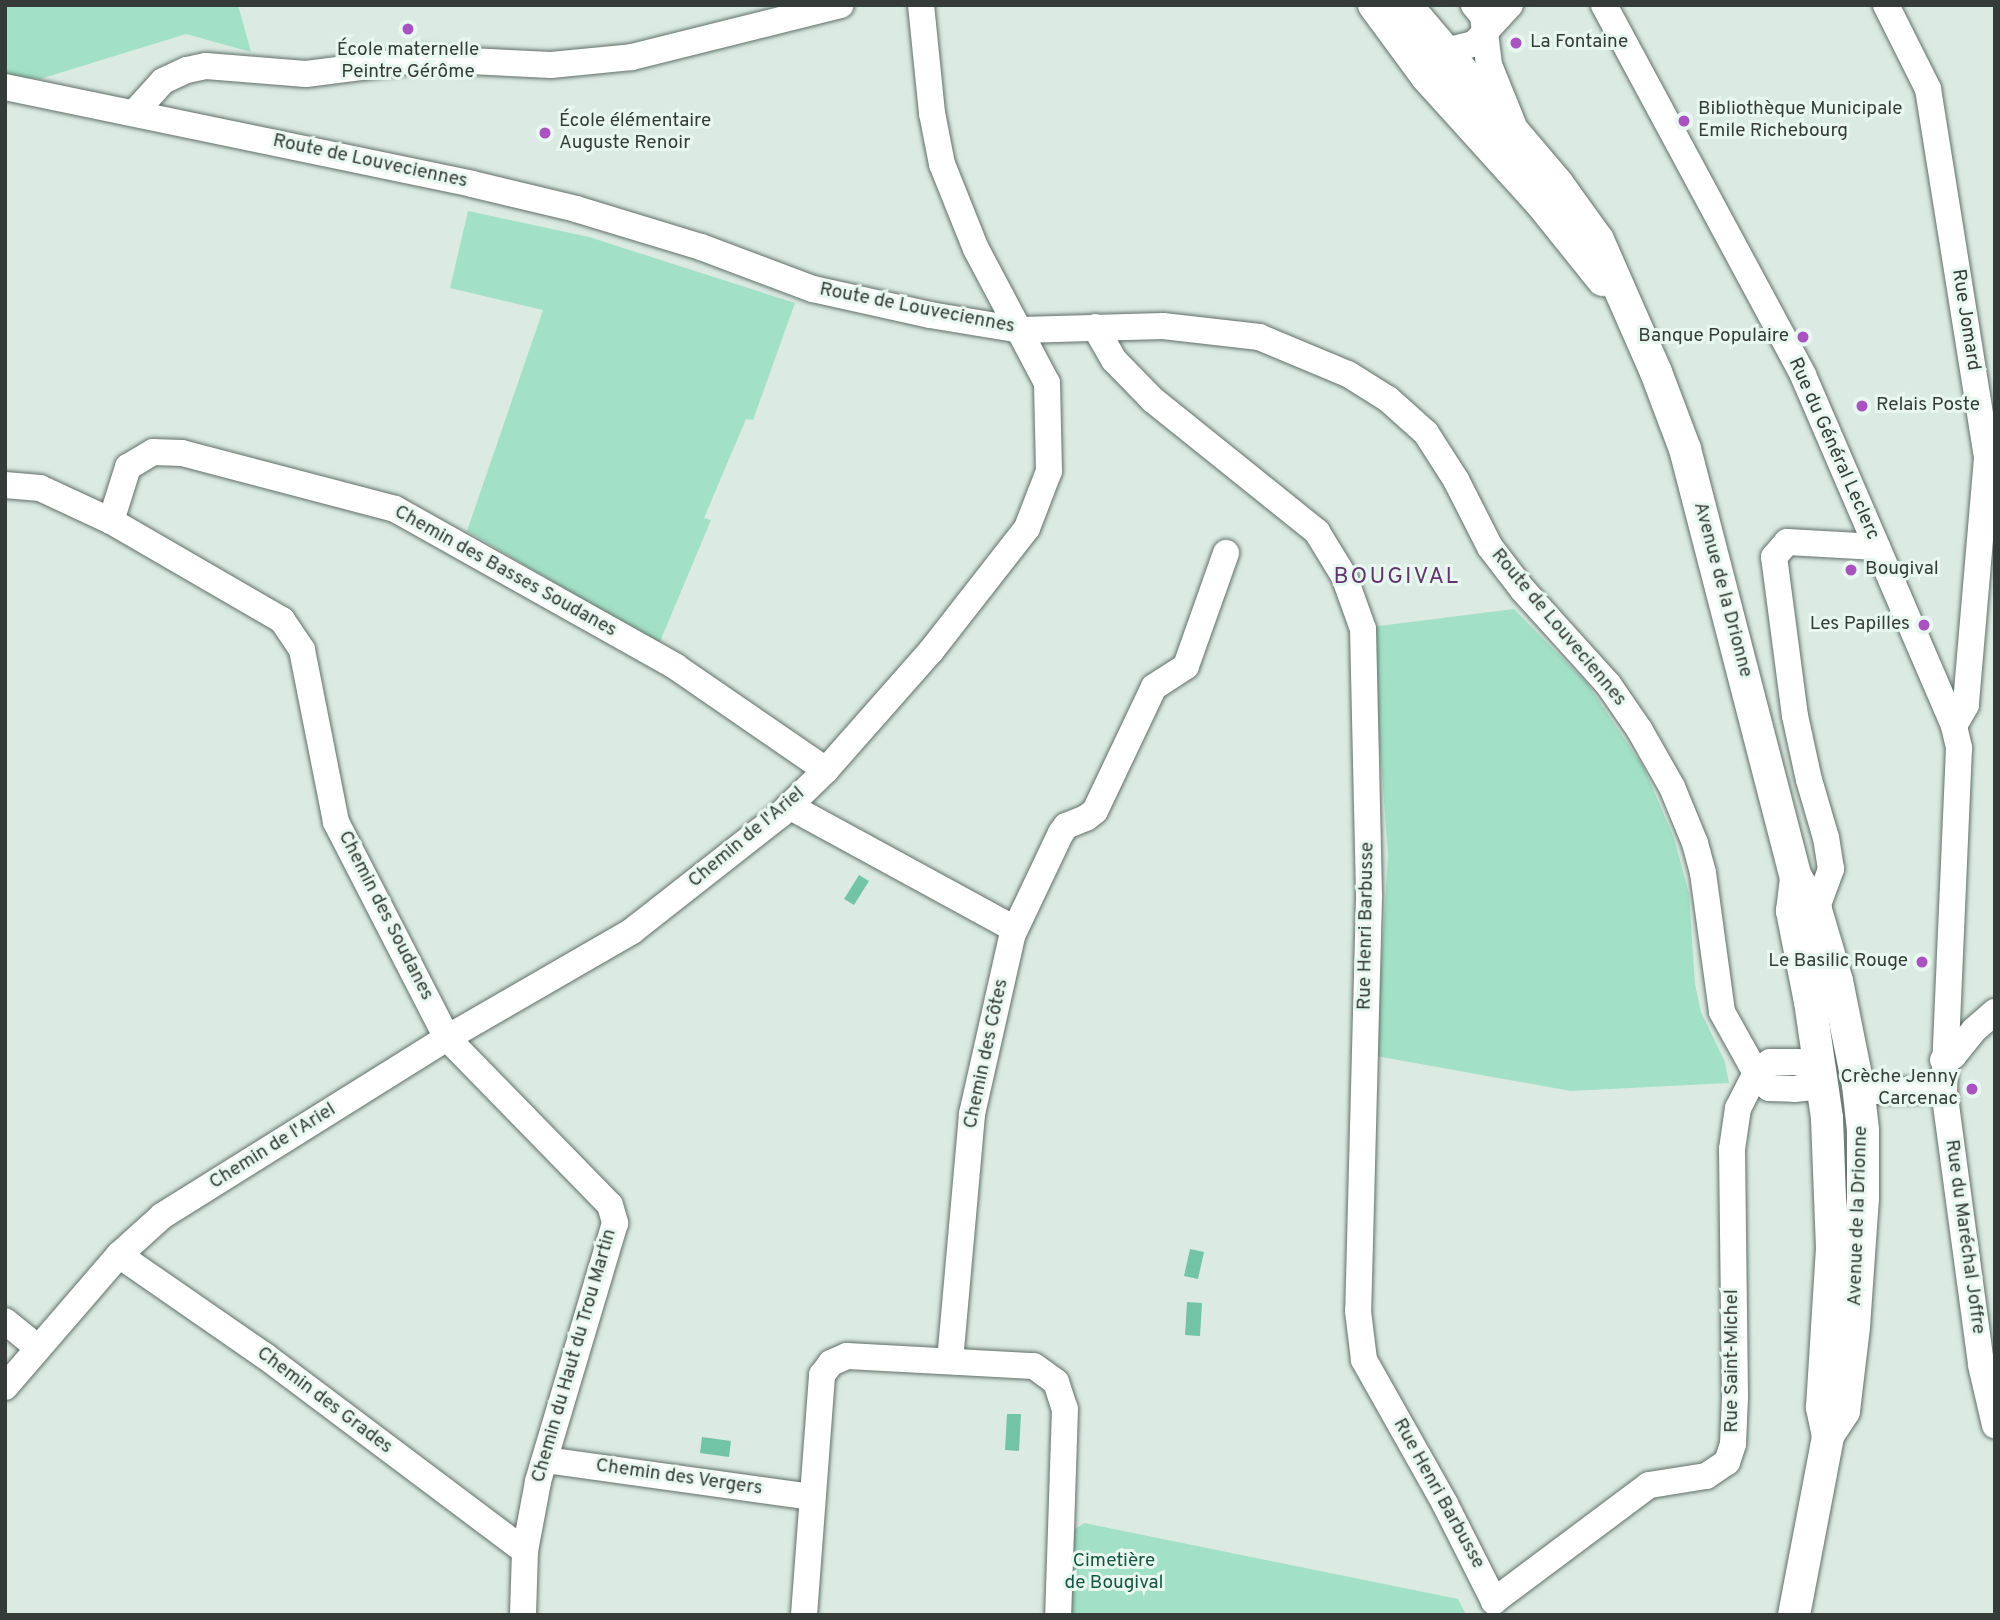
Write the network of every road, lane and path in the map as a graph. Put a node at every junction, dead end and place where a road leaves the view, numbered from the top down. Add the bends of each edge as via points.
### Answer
1 (841, 5) edge
2 (921, 5) edge
3 (1374, 5) edge
4 (1474, 5) edge
5 (1510, 5) edge
6 (1604, 5) edge
7 (1886, 5) edge
8 (1409, 14) edge
9 (1487, 33) junction
10 (1445, 51) junction
11 (1413, 58) junction
12 (5, 87) edge
13 (134, 113) junction
14 (1517, 136) junction
15 (1628, 311) junction
16 (1095, 327) junction
17 (1021, 330) junction
18 (5, 485) edge
19 (111, 521) junction
20 (1877, 547) junction
21 (1226, 553) dead end
22 (1954, 726) junction
23 (826, 769) junction
24 (789, 806) junction
25 (1796, 877) junction
26 (1816, 910) junction
27 (1015, 929) junction
28 (1995, 1012) edge
29 (447, 1038) junction
30 (1943, 1060) junction
31 (1821, 1071) junction
32 (1756, 1073) junction
33 (1858, 1085) junction
34 (1944, 1090) junction
35 (119, 1255) junction
36 (5, 1321) edge
37 (37, 1348) junction
38 (950, 1361) junction
39 (5, 1387) edge
40 (1995, 1425) edge
41 (1828, 1436) junction
42 (545, 1460) junction
43 (812, 1497) junction
44 (525, 1551) junction
45 (1490, 1600) edge
46 (523, 1615) edge
47 (804, 1615) edge
48 (1058, 1615) edge
49 (1794, 1615) edge

1 - 13 street via 632,57 551,65 425,60 306,74 206,66 163,82
2 - 17 street, Chemin de l'Ariel via 942,164 976,249
3 - 8 main road, Avenue de la Drionne
4 - 9 street via 1483,16
5 - 9 street
6 - 20 street, Rue du Général Leclerc via 1803,375
7 - 22 street, Rue Jomard via 1928,89 1987,458 1966,705
8 - 10 main road, Avenue de la Drionne
8 - 11 main road, Avenue de la Drionne
9 - 10 street via 1474,44
9 - 14 street via 1489,65
10 - 11 main road
10 - 14 main road, Avenue de la Drionne
11 - 15 main road, Avenue de la Drionne via 1541,203
12 - 13 street, Route de Louveciennes
13 - 17 street, Route de Louveciennes via 576,209 701,247 813,289
14 - 15 main road, Avenue de la Drionne via 1598,240
15 - 25 main road, Avenue de la Drionne via 1685,449
16 - 17 street, Route de Louveciennes
16 - 32 street, Route de Louveciennes via 1163,326 1259,337 1348,374 1388,399 1426,433 1490,547 1608,684 1672,787 1703,873 1722,1012
16 - 45 street, Rue Henri Barbusse via 1114,360 1153,400 1317,532 1343,576 1363,629 1369,898 1358,1311 1364,1360
17 - 23 street, Chemin de l'Ariel via 1046,383 1049,471 1027,528 932,651
18 - 19 street, Chemin des Soudanes via 40,488
19 - 23 street, Chemin des Basses Soudanes via 128,467 153,452 182,453 395,509 676,667
19 - 29 street, Chemin des Soudanes via 282,620 302,650 336,822
20 - 22 street, Rue du Général Leclerc
20 - 26 street via 1787,542 1774,557 1794,716 1830,869
21 - 27 street, Chemin des Côtes via 1186,666 1154,687 1095,811 1061,833
22 - 30 street, Rue du Général Leclerc via 1959,748
23 - 24 street, Chemin de l'Ariel
24 - 27 street
24 - 29 street, Chemin de l'Ariel via 632,930
25 - 26 main road, Avenue de la Drionne
25 - 31 main road, Avenue de la Drionne via 1792,911
26 - 33 main road, Avenue de la Drionne via 1837,981
27 - 38 street, Chemin des Côtes via 972,1114
28 - 30 street
29 - 35 street, Chemin de l'Ariel via 162,1216
29 - 42 street, Chemin du Haut du Trou Martin via 610,1205 615,1223
30 - 34 street, Rue du Général Leclerc
31 - 32 street via 1798,1062 1770,1062
31 - 33 main road
31 - 41 main road, Avenue de la Drionne via 1832,1195 1829,1335 1822,1407
32 - 45 street, Rue Saint-Michel via 1738,1108 1732,1149 1735,1397 1733,1444 1727,1462 1706,1476 1649,1485
33 - 34 street via 1876,1091
33 - 41 main road, Avenue de la Drionne via 1863,1130 1860,1261 1844,1411
34 - 40 street, Rue du Maréchal Joffre via 1981,1365
35 - 37 street, Chemin de l'Ariel
35 - 44 street, Chemin des Grades via 265,1356
36 - 37 street
37 - 39 street, Chemin de l'Ariel
38 - 43 street via 847,1356 831,1363 822,1375
38 - 48 street via 1034,1366 1056,1382 1065,1409
41 - 49 main road, Avenue de la Drionne
42 - 43 street, Chemin des Vergers
42 - 44 street, Chemin du Haut du Trou Martin
43 - 47 street
44 - 46 street, Chemin du Haut du Trou Martin

